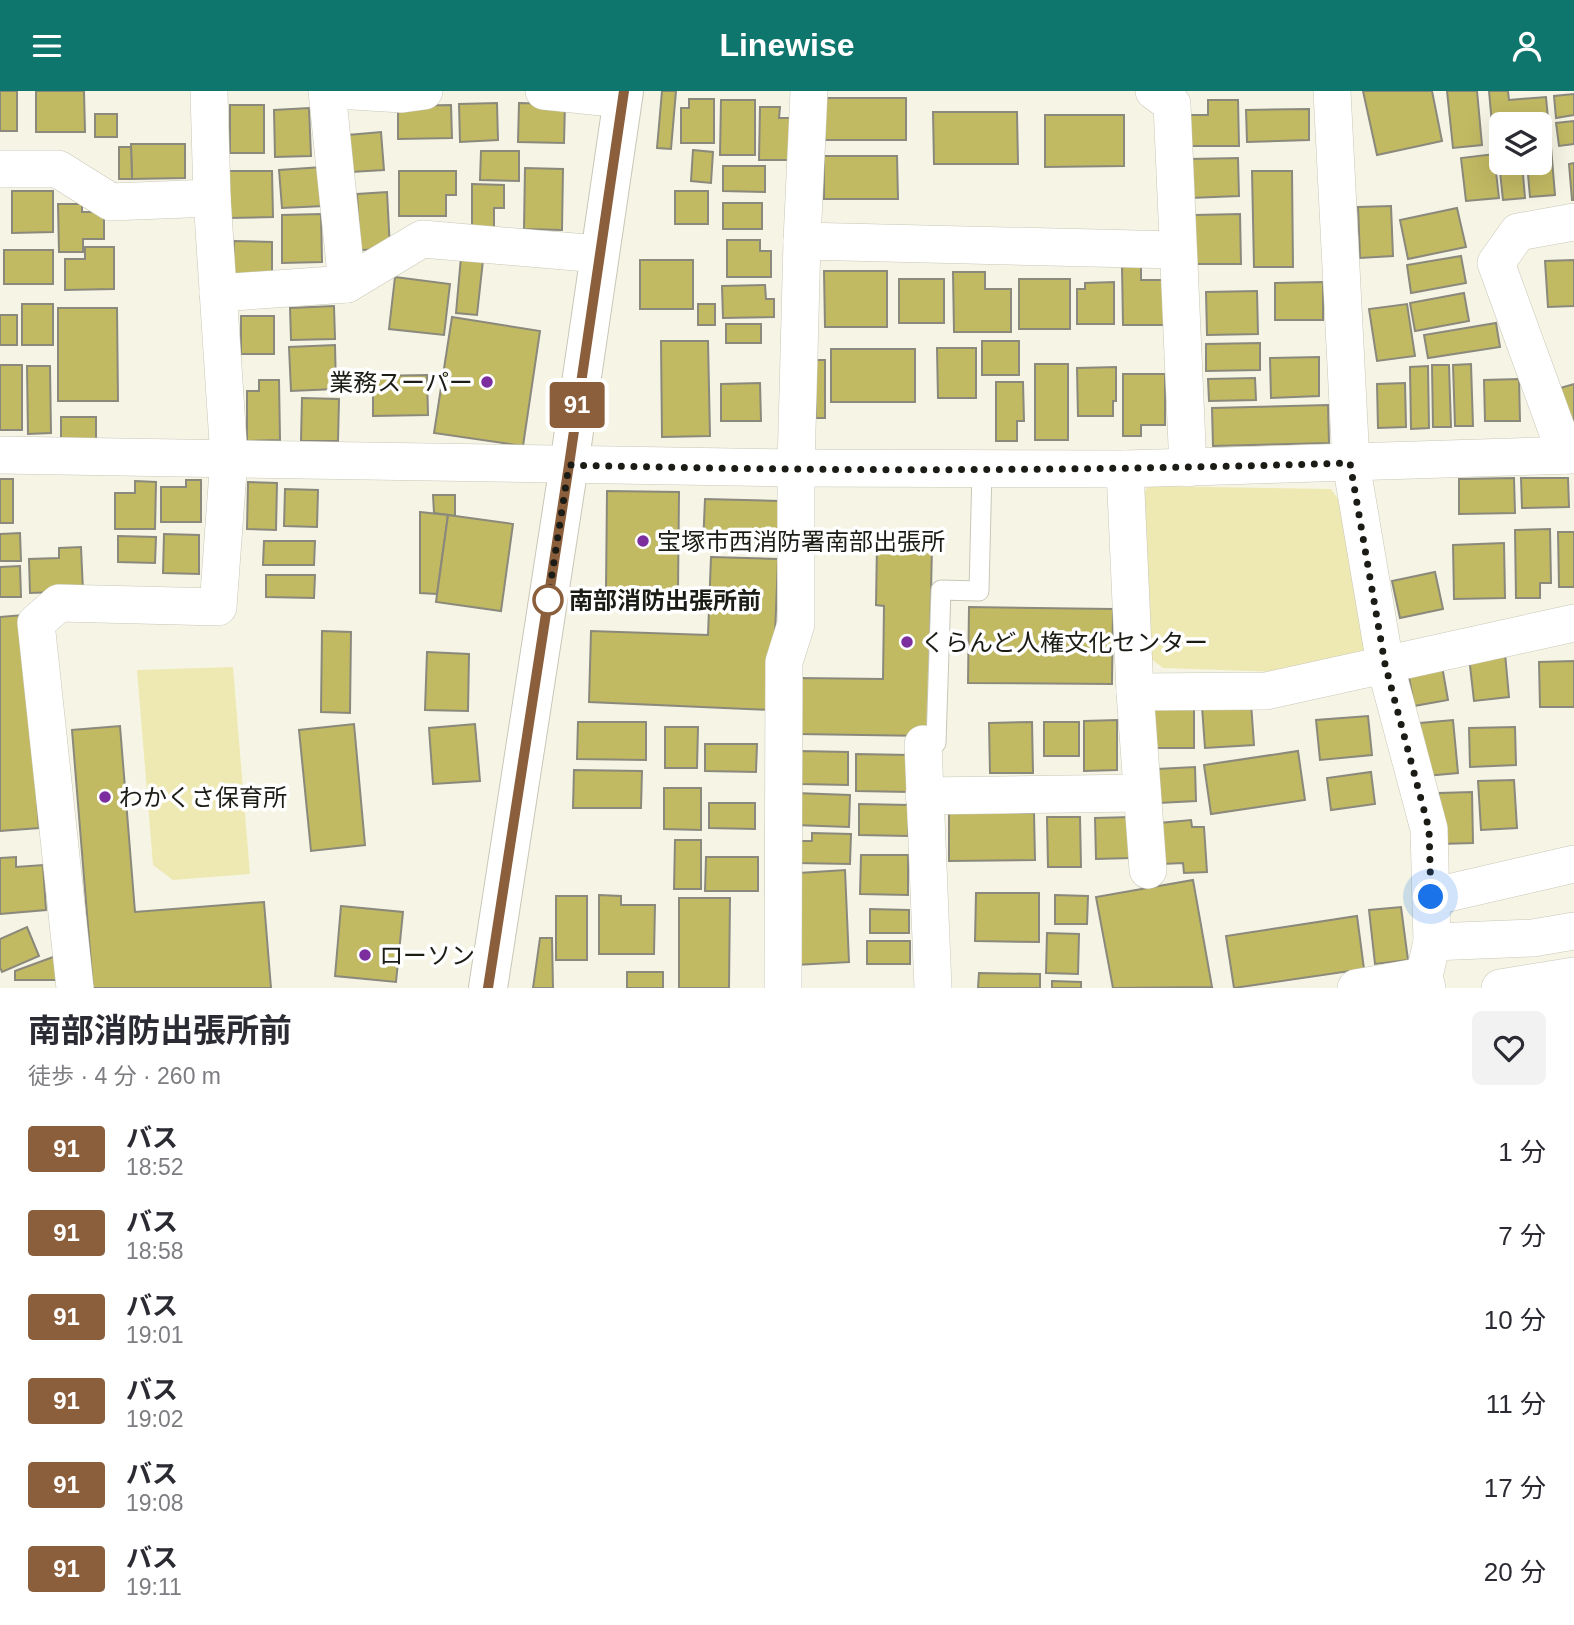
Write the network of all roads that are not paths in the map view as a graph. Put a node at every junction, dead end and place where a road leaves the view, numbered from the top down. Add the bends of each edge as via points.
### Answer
1 (209, 91) edge
2 (327, 91) edge
3 (353, 91) edge
4 (424, 91) edge
5 (544, 91) edge
6 (809, 91) edge
7 (1154, 91) edge
8 (1332, 91) edge
9 (623, 95) edge
10 (0, 169) edge
11 (212, 198) junction
12 (1574, 222) edge
13 (802, 241) junction
14 (1178, 250) junction
15 (599, 254) junction
16 (348, 284) junction
17 (218, 293) junction
18 (0, 455) edge
19 (1570, 455) edge
20 (229, 458) junction
21 (1350, 463) junction
22 (569, 465) junction
23 (796, 468) junction
24 (1188, 468) junction
25 (982, 469) junction
26 (1125, 469) junction
27 (1574, 623) edge
28 (1385, 664) junction
29 (1135, 692) junction
30 (923, 744) joint
31 (1142, 793) junction
32 (924, 796) junction
33 (1574, 865) edge
34 (1148, 870) dead end
35 (1431, 897) junction
36 (1574, 931) edge
37 (1428, 968) edge
38 (1574, 976) edge
39 (75, 988) edge
40 (488, 988) edge
41 (783, 988) edge
42 (933, 988) edge
43 (1356, 988) edge
44 (1500, 988) edge

1 - 11 street
2 - 16 street
3 - 4 street
5 - 9 street
6 - 13 street
7 - 14 street via 1172,104
8 - 21 street
9 - 15 main road
10 - 11 street via 58,169 111,202
11 - 17 street
12 - 19 street via 1518,232 1496,263
13 - 14 street
13 - 23 street
14 - 24 street
15 - 16 street via 422,239
15 - 22 main road
16 - 17 street
17 - 20 street
18 - 20 street
19 - 21 street
20 - 22 street
20 - 39 street via 218,607 59,603 36,623
21 - 24 street
21 - 28 street
22 - 23 street
22 - 40 main road
23 - 25 street
23 - 41 street via 796,624 784,662
24 - 26 street
25 - 26 street
25 - 30 lane via 979,591 941,590 936,743
26 - 29 street
27 - 28 street
28 - 29 street via 1266,691
28 - 35 street via 1429,829
29 - 31 street
30 - 32 street
31 - 32 street
31 - 34 street
32 - 42 street
33 - 35 street
35 - 37 street
36 - 37 street
37 - 43 street
38 - 44 street

